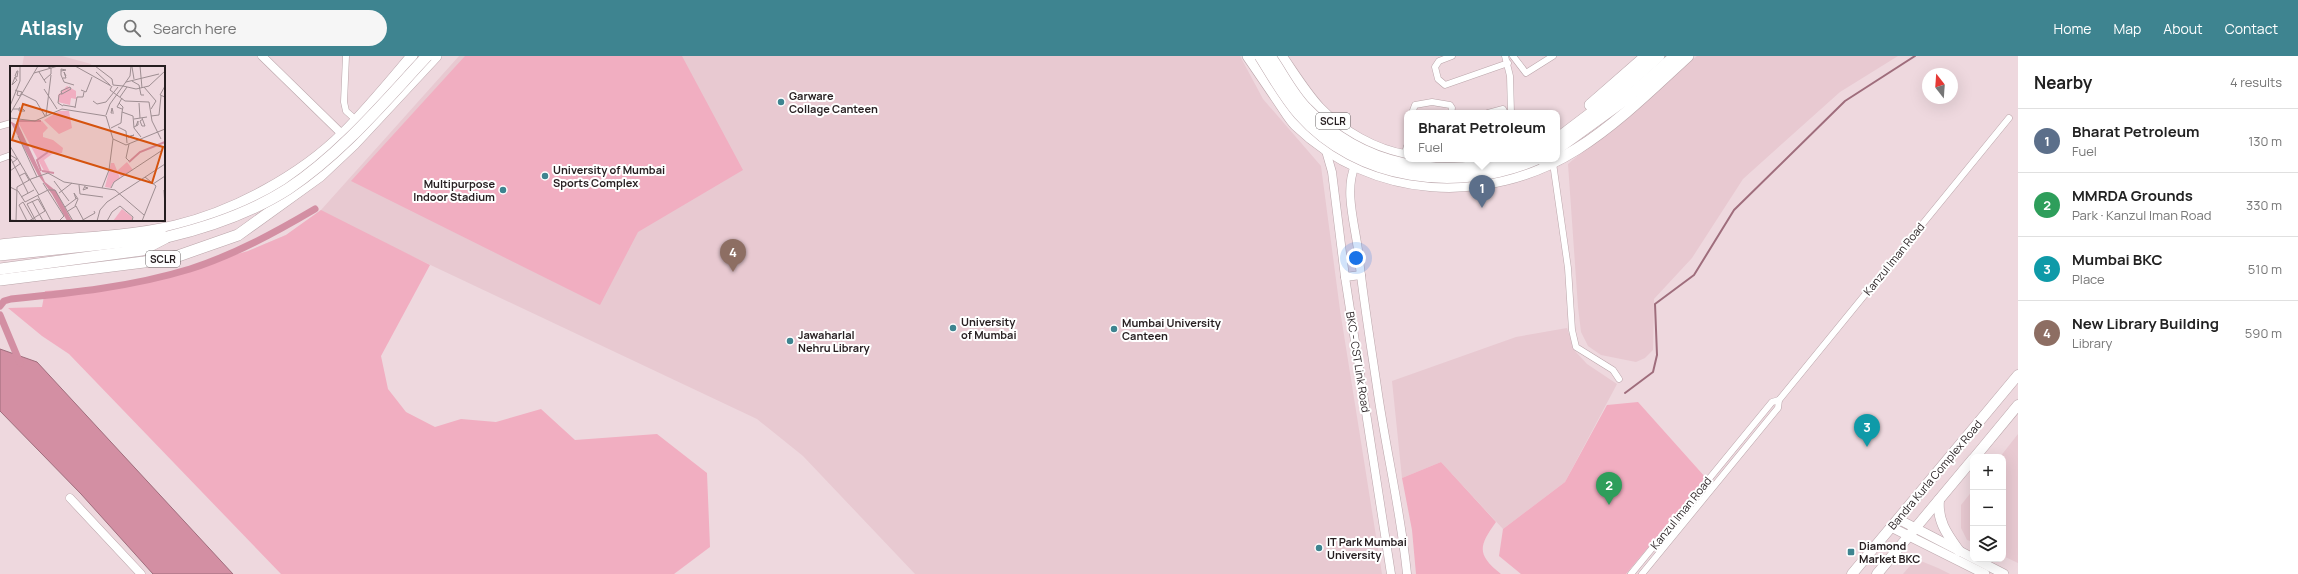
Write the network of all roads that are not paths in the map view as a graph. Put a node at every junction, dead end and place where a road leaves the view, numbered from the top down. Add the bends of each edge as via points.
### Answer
1 (262, 56) edge
2 (346, 56) edge
3 (412, 56) edge
4 (427, 56) edge
5 (436, 56) edge
6 (1248, 56) edge
7 (1260, 56) edge
8 (1270, 56) edge
9 (1281, 56) edge
10 (1452, 56) edge
11 (1505, 56) edge
12 (1513, 56) edge
13 (1553, 56) edge
14 (1645, 56) edge
15 (1659, 56) edge
16 (1675, 56) edge
17 (1682, 56) edge
18 (1688, 56) edge
19 (1508, 63) junction
20 (1518, 64) junction
21 (1510, 76) junction
22 (1414, 110) edge
23 (1452, 110) edge
24 (1511, 110) edge
25 (2009, 118) dead end
26 (356, 120) junction
27 (10, 123) edge
28 (0, 126) edge
29 (1560, 129) edge
30 (343, 134) junction
31 (1597, 135) junction
32 (1560, 137) edge
33 (354, 144) junction
34 (1560, 148) edge
35 (1326, 150) junction
36 (1404, 153) edge
37 (10, 155) edge
38 (0, 158) edge
39 (1560, 159) edge
40 (1486, 162) edge
41 (1500, 162) edge
42 (1531, 162) edge
43 (1553, 163) joint
44 (1355, 166) junction
45 (1488, 183) junction
46 (167, 237) junction
47 (0, 245) edge
48 (0, 255) edge
49 (0, 269) edge
50 (1361, 275) junction
51 (1345, 277) junction
52 (0, 280) edge
53 (1375, 373) junction
54 (2018, 375) edge
55 (1360, 376) junction
56 (1619, 379) dead end
57 (1779, 400) junction
58 (2018, 405) edge
59 (1977, 454) edge
60 (1970, 463) edge
61 (70, 498) dead end
62 (1939, 500) junction
63 (1898, 519) junction
64 (1891, 527) junction
65 (1912, 532) junction
66 (1959, 551) junction
67 (1970, 557) edge
68 (1980, 562) edge
69 (141, 574) edge
70 (1391, 574) edge
71 (1406, 574) edge
72 (1631, 574) edge
73 (1642, 574) edge
74 (1852, 574) edge
75 (1877, 574) edge
76 (1985, 574) edge
77 (2004, 574) edge

1 - 30 street
2 - 26 street via 344,102 346,111
3 - 26 highway
4 - 46 highway, bridge via 344,144 320,166 288,189 252,209 213,224
5 - 33 highway, SCLR
6 - 35 highway, SCLR via 1295,124
7 - 42 highway, bridge via 1299,114 1322,135 1344,150 1374,165 1410,176 1465,178 1518,168
8 - 41 highway, bridge via 1306,108 1327,128 1377,156 1412,167 1477,167
9 - 36 highway, SCLR via 1318,108 1341,127 1369,144
10 - 19 street via 1440,61 1435,67 1438,80 1446,85
11 - 19 street
12 - 20 street
13 - 20 street via 1526,73
14 - 29 highway
15 - 32 highway via 1619,92
16 - 34 highway via 1626,99
17 - 31 highway via 1596,130
18 - 31 highway, SCLR via 1614,123
19 - 21 street
20 - 21 street
21 - 24 street
22 - 23 street via 1416,105 1432,102 1450,105
25 - 57 street, Kanzul Iman Road
26 - 30 highway
27 - 28 street
30 - 33 street
30 - 47 highway via 299,170 252,198 213,215 175,226 136,232
31 - 39 highway, SCLR
33 - 52 highway, SCLR via 308,186 238,235 212,245 178,256 144,262
35 - 44 highway, SCLR
35 - 51 street, BKC - CST Link Road via 1332,172
37 - 38 street
40 - 45 highway
43 - 45 highway, SCLR via 1531,172
43 - 56 street via 1576,347 1613,370
44 - 45 highway, SCLR via 1382,177 1429,186
44 - 50 street, BKC - CST Link Road via 1351,174 1350,189
46 - 48 highway
46 - 49 highway via 142,250
50 - 51 street
50 - 53 street, BKC - CST Link Road
51 - 55 street, BKC - CST Link Road
53 - 55 street
53 - 71 street, BKC - CST Link Road via 1402,524
54 - 63 main road, Bandra Kurla Complex Road
55 - 70 street, BKC - CST Link Road
57 - 72 street, Kanzul Iman Road via 1772,402
57 - 73 street, Kanzul Iman Road via 1778,408
58 - 59 main road, Bandra Kurla Complex Road
60 - 62 main road, Bandra Kurla Complex Road
61 - 69 street
62 - 65 main road, Bandra Kurla Complex Road
62 - 66 main road via 1941,524
63 - 64 main road, Bandra Kurla Complex Road
63 - 65 main road
64 - 65 main road
64 - 74 main road, Bandra Kurla Complex Road
65 - 66 main road
65 - 75 main road, Bandra Kurla Complex Road
65 - 76 main road
66 - 67 main road
68 - 77 main road

